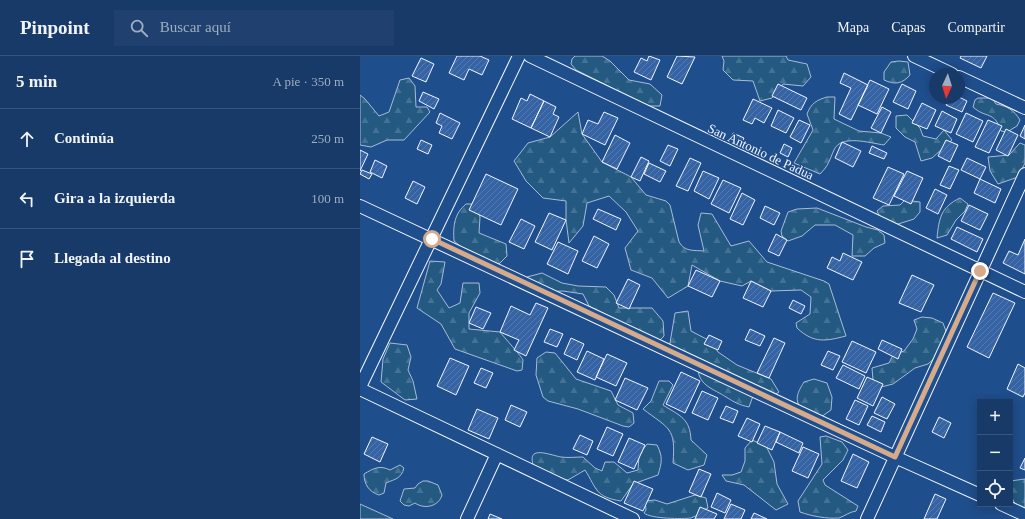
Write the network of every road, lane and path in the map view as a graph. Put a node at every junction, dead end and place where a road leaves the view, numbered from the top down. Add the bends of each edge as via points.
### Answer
1 (519, 56) edge
2 (530, 56) edge
3 (914, 56) edge
4 (939, 68) edge
5 (965, 80) edge
6 (1025, 108) edge
7 (1025, 174) edge
8 (360, 206) edge
9 (432, 239) junction
10 (980, 271) junction
11 (1025, 292) edge
12 (360, 388) edge
13 (497, 454) junction
14 (895, 457) junction
15 (977, 494) edge
16 (1008, 507) edge
17 (1025, 515) edge
18 (467, 519) edge
19 (633, 519) edge
20 (867, 519) edge

1 - 9 street
2 - 10 street, San Antonio de Padua
3 - 4 street
5 - 6 street
7 - 10 street
8 - 9 street
9 - 12 street
9 - 14 street
10 - 11 street, San Antonio de Padua
10 - 14 street
12 - 13 street
13 - 18 street
13 - 19 street
14 - 15 street
14 - 20 street
16 - 17 street

